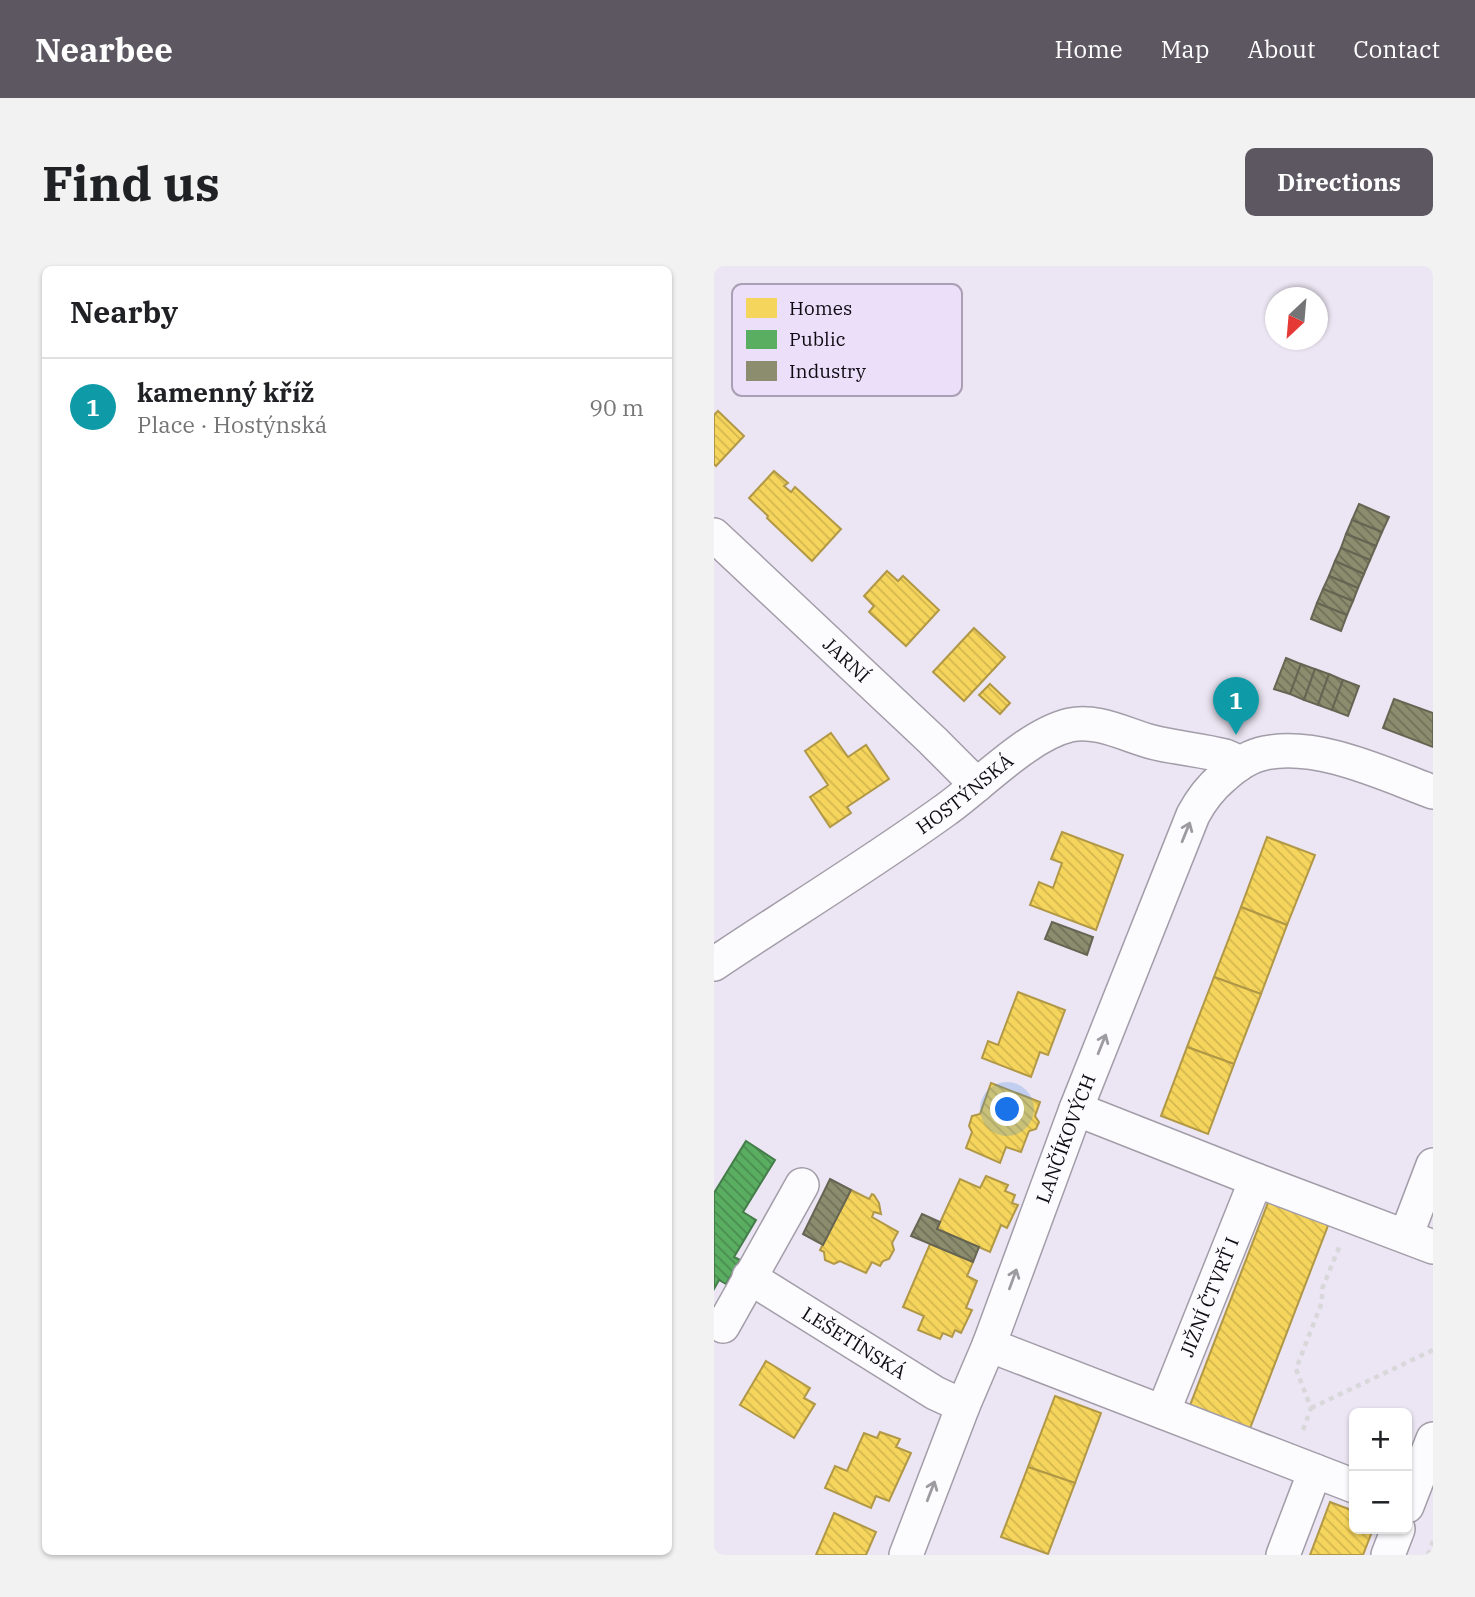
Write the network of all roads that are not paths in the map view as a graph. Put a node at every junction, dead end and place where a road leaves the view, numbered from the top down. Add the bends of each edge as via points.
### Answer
1 (714, 535) edge
2 (1252, 759) junction
3 (977, 785) junction
4 (1433, 792) edge
5 (714, 964) edge
6 (1076, 1109) junction
7 (1433, 1165) edge
8 (1256, 1180) junction
9 (802, 1185) dead end
10 (1420, 1242) edge
11 (750, 1277) junction
12 (723, 1326) dead end
13 (989, 1345) junction
14 (963, 1406) junction
15 (1163, 1412) junction
16 (1433, 1439) edge
17 (1315, 1471) junction
18 (1349, 1484) edge
19 (1418, 1495) edge
20 (1396, 1534) edge
21 (906, 1555) edge
22 (1283, 1555) edge
23 (1388, 1555) edge

1 - 3 street, JARNÍ
2 - 3 street, HOSTÝNSKÁ via 1232,759 1100,726 1071,725 1026,747
2 - 4 street via 1288,751 1326,755
6 -> 2 street, LANČÍKOVÝCH via 1193,815 1206,794
3 - 5 street, HOSTÝNSKÁ
6 - 8 street
13 -> 6 street, LANČÍKOVÝCH
7 - 10 street
8 - 10 street
8 - 15 street, JIŽNÍ ČTVRŤ I
9 - 11 street
11 - 12 street
11 - 14 street, LEŠETÍNSKÁ
13 - 14 street, LANČÍKOVÝCH
13 - 15 street
21 -> 14 street, LANČÍKOVÝCH
15 - 17 street
16 - 19 street
17 - 18 street
17 - 22 street
20 - 23 street

